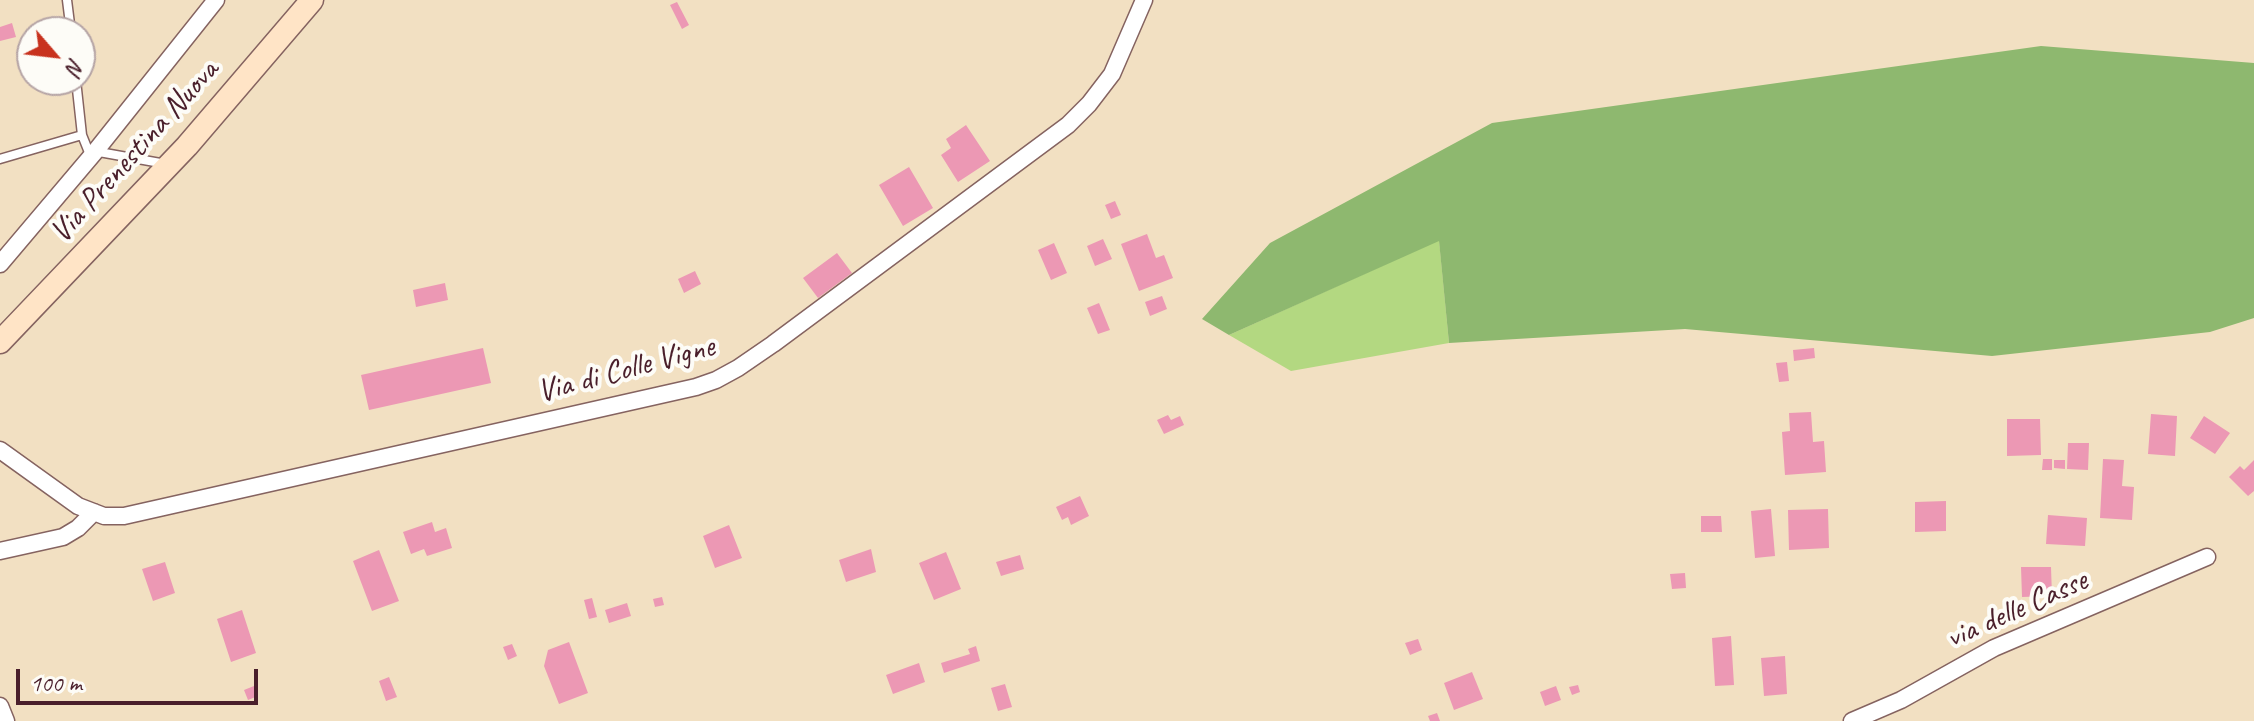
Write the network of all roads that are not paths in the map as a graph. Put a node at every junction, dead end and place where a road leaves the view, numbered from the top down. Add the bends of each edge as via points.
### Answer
1 (216, 0) edge
2 (312, 0) edge
3 (1144, 0) edge
4 (78, 96) edge
5 (82, 135) junction
6 (94, 153) junction
7 (0, 159) edge
8 (171, 165) junction
9 (0, 264) edge
10 (0, 342) edge
11 (0, 450) edge
12 (94, 512) junction
13 (0, 551) edge
14 (2207, 557) dead end
15 (0, 706) edge
16 (6, 721) edge
17 (1852, 721) edge

1 - 6 street
2 - 8 main road, Via Prenestina Nuova
3 - 12 street, Via di Colle Vigne via 1112,74 1068,125 773,344 716,380 131,515
4 - 5 lane
5 - 6 lane
5 - 7 lane
6 - 8 lane
6 - 9 street
8 - 10 main road, Via Prenestina Nuova
11 - 12 street, Via di Colle Vigne via 73,503
12 - 13 street via 63,537
14 - 17 street, via delle Casse via 1994,648
15 - 16 street

